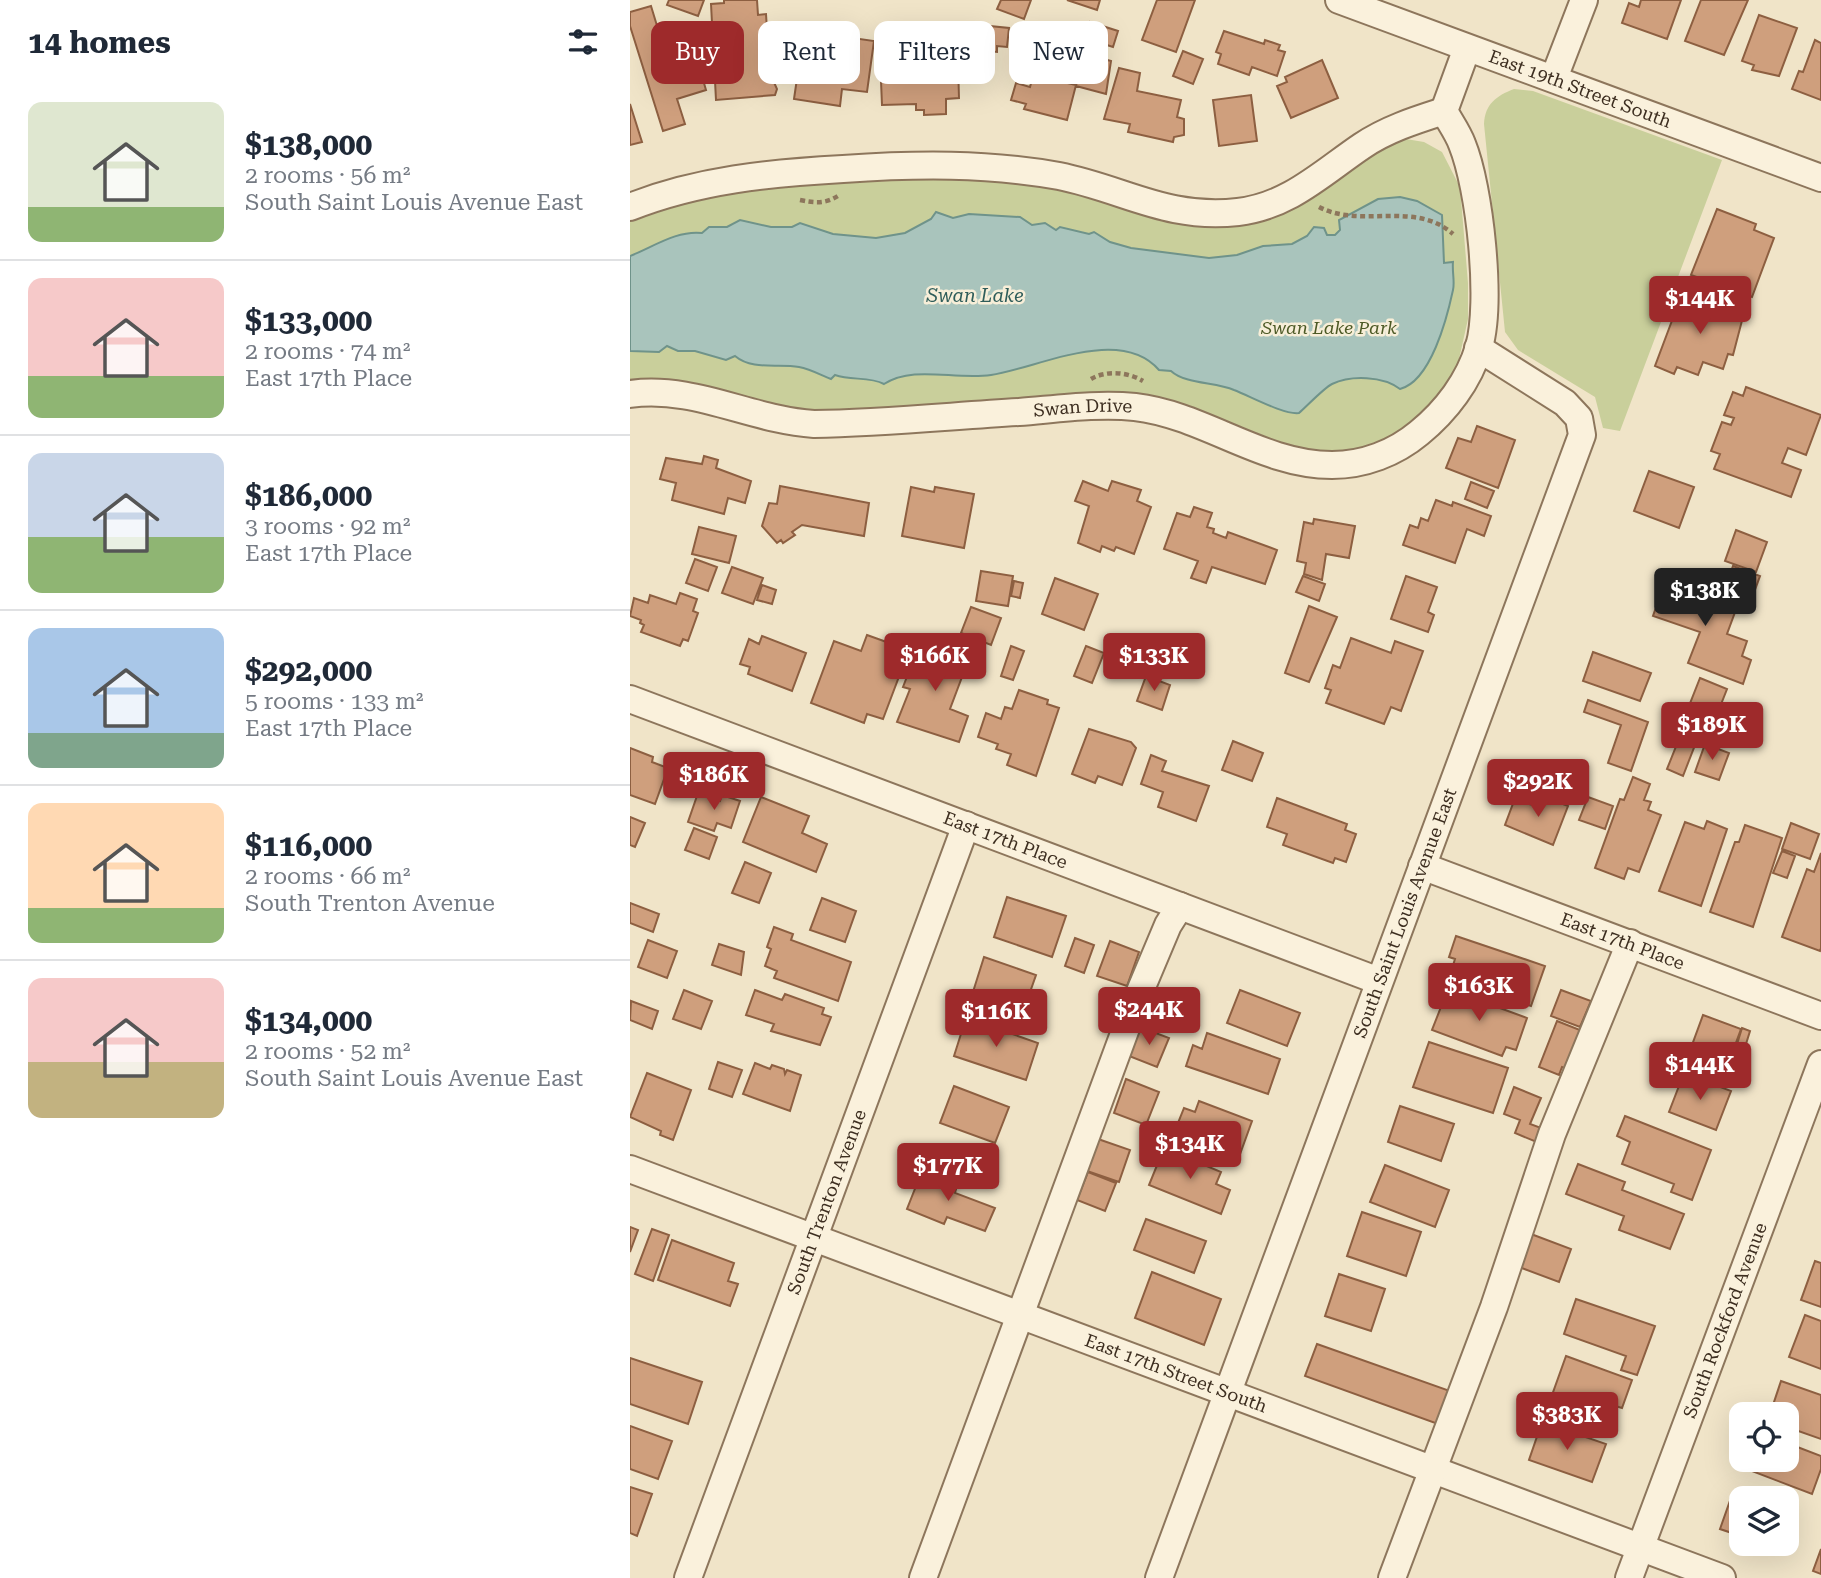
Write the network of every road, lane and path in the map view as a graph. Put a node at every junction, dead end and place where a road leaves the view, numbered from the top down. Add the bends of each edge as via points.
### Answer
1 (1339, 0) edge
2 (1584, 0) edge
3 (1467, 48) junction
4 (1554, 78) junction
5 (1444, 111) junction
6 (1821, 178) edge
7 (840, 195) dead end
8 (792, 196) dead end
9 (1313, 204) dead end
10 (630, 207) edge
11 (1444, 226) dead end
12 (1478, 348) junction
13 (630, 394) edge
14 (630, 699) edge
15 (966, 825) junction
16 (1422, 866) junction
17 (1180, 906) junction
18 (1629, 943) junction
19 (1379, 981) junction
20 (1821, 1016) edge
21 (1821, 1064) edge
22 (630, 1170) edge
23 (813, 1237) junction
24 (1020, 1316) junction
25 (1226, 1394) junction
26 (1433, 1471) junction
27 (1640, 1548) junction
28 (688, 1578) edge
29 (923, 1578) edge
30 (1159, 1578) edge
31 (1392, 1578) edge
32 (1629, 1578) edge
33 (1721, 1578) edge

1 - 3 street, East 19th Street South
2 - 4 street
3 - 4 street, East 19th Street South
3 - 5 street
4 - 6 street, East 19th Street South
5 - 10 street via 1363,145 1281,201 1241,212 1177,212 1094,183 948,164 777,173 712,183
5 - 12 street via 1462,145 1476,199 1485,311
7 - 8 path via 816,203
9 - 11 path via 1332,215 1413,217
12 - 13 street, Swan Drive via 1450,402 1410,441 1359,463 1333,465 1299,462 1171,415 1135,407 814,424 788,423 710,400
12 - 16 street, South Saint Louis Avenue East via 1565,402 1580,418 1582,435
14 - 15 street, East 17th Place
15 - 17 street, East 17th Place
15 - 23 street, South Trenton Avenue
16 - 18 street, East 17th Place
16 - 19 street, South Saint Louis Avenue East
17 - 19 street, East 17th Place
17 - 24 street via 1136,1001
18 - 20 street, East 17th Place
18 - 26 street via 1552,1134
19 - 25 street, South Saint Louis Avenue East
21 - 27 street, South Rockford Avenue
22 - 23 street, East 17th Street South
23 - 24 street, East 17th Street South
23 - 28 street, South Trenton Avenue
24 - 25 street, East 17th Street South
24 - 29 street
25 - 26 street, East 17th Street South
25 - 30 street, South Saint Louis Avenue East
26 - 27 street, East 17th Street South
26 - 31 street
27 - 32 street, South Rockford Avenue
27 - 33 street, East 17th Street South

